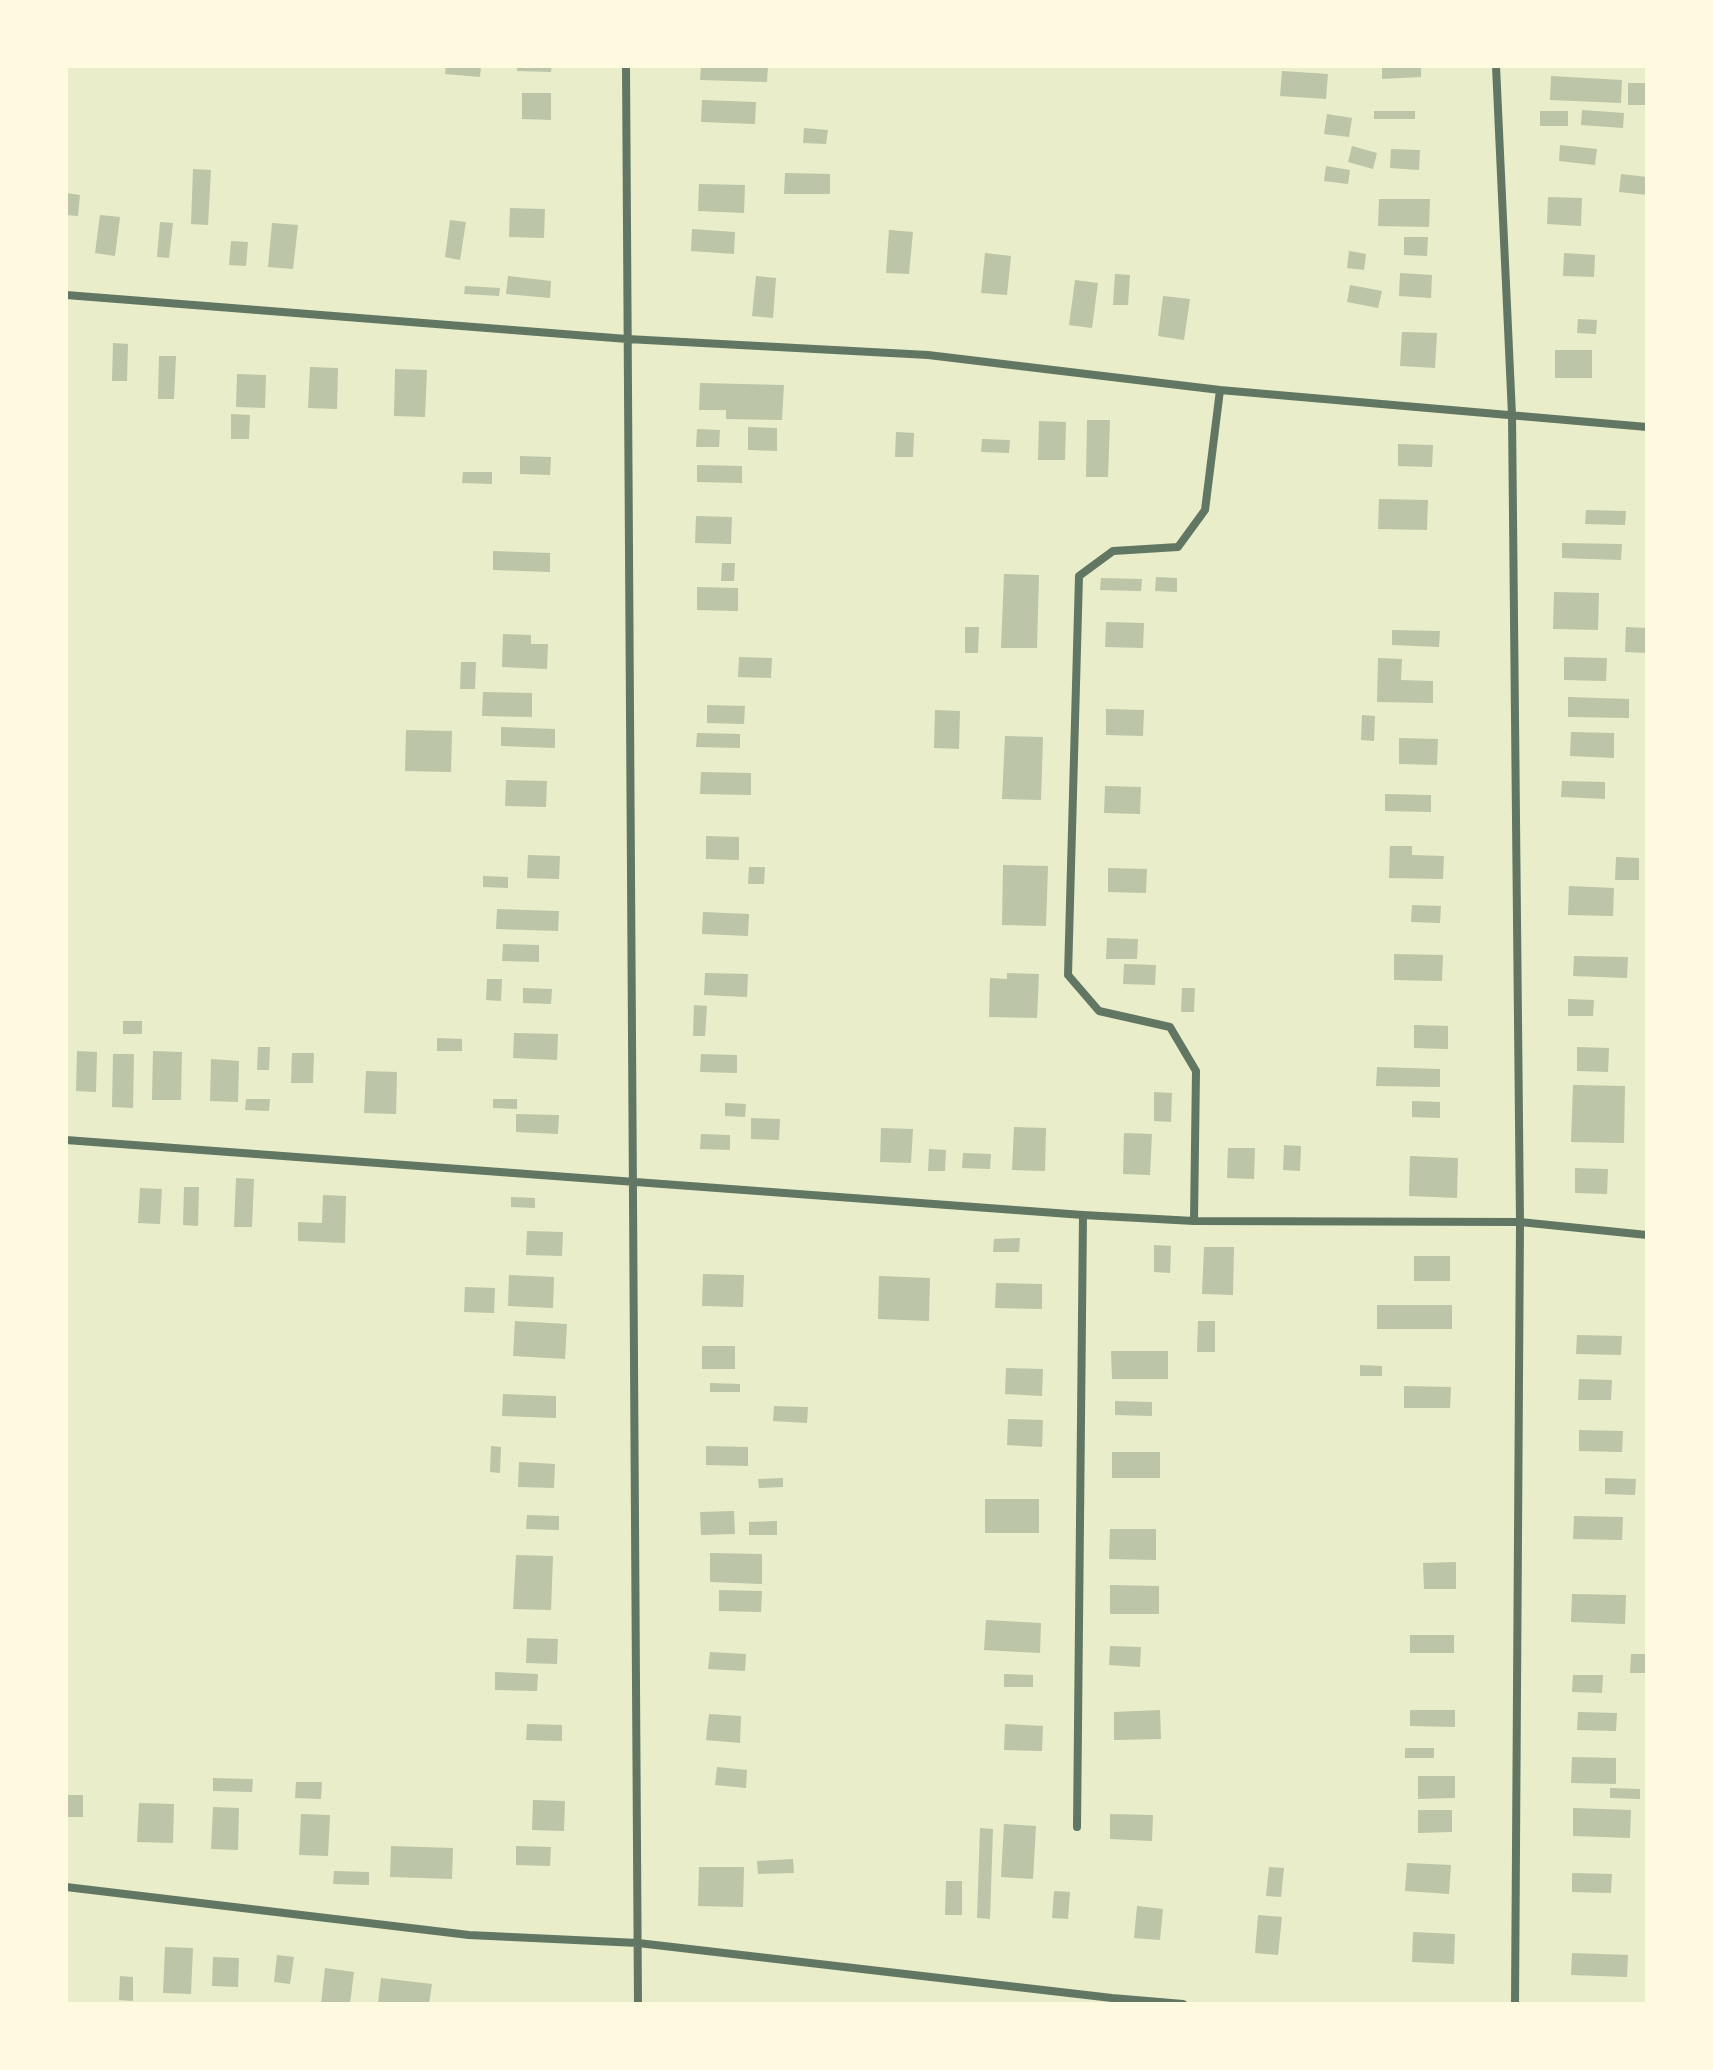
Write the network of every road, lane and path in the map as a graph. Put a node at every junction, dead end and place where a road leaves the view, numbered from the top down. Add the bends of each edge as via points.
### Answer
1 (626, 66) edge
2 (1496, 66) edge
3 (66, 295) edge
4 (627, 339) junction
5 (1220, 390) junction
6 (1512, 415) junction
7 (1647, 427) edge
8 (66, 1140) edge
9 (633, 1183) junction
10 (1083, 1215) junction
11 (1194, 1221) junction
12 (1520, 1222) junction
13 (1647, 1235) edge
14 (1077, 1827) dead end
15 (66, 1887) edge
16 (638, 1943) junction
17 (1112, 2001) edge
18 (638, 2004) edge
19 (1183, 2004) edge
20 (1515, 2004) edge

1 - 4 street
2 - 6 street
3 - 4 street
4 - 5 street via 928,355
4 - 9 street
5 - 6 street
5 - 11 street via 1205,510 1178,547 1113,551 1079,576 1068,975 1099,1011 1170,1027 1196,1071
6 - 7 street
6 - 12 street
8 - 9 street
9 - 10 street
9 - 16 street
10 - 11 street
10 - 14 street
11 - 12 street
12 - 13 street
12 - 20 street
15 - 16 street via 469,1935
16 - 17 street
16 - 18 street
17 - 19 street

